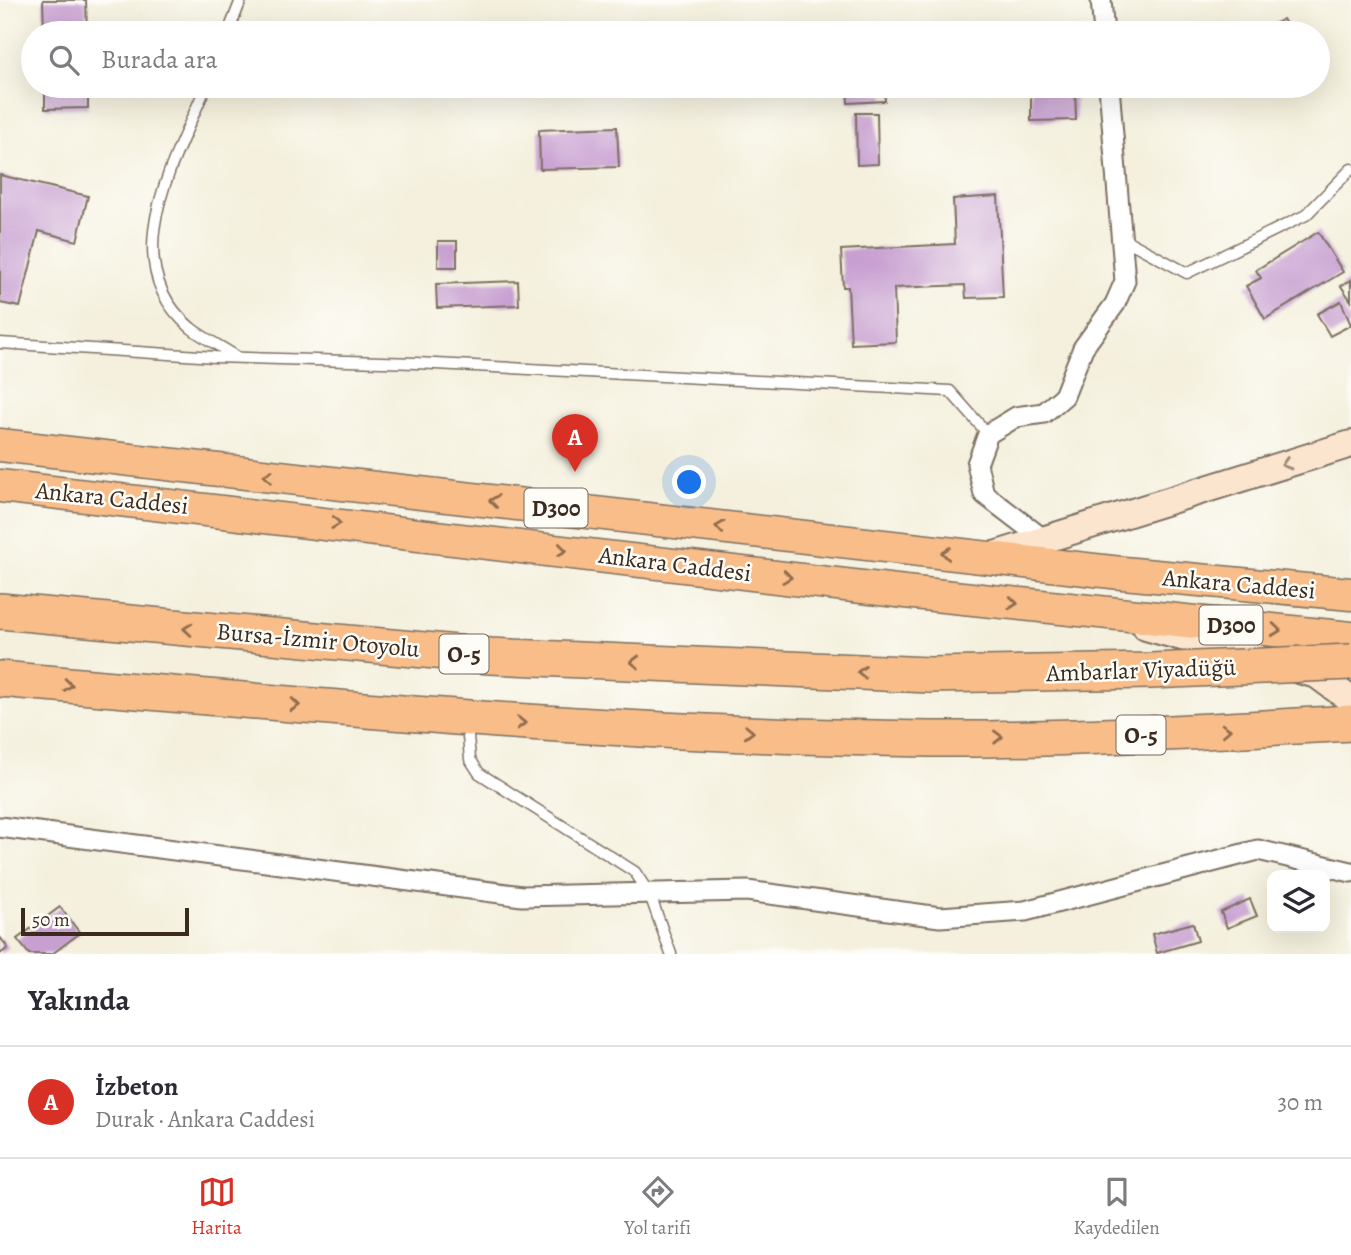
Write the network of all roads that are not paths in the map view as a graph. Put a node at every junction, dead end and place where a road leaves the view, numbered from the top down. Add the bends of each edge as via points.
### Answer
1 (241, 0) edge
2 (1101, 0) edge
3 (233, 21) edge
4 (1103, 21) edge
5 (201, 98) edge
6 (1110, 98) edge
7 (1351, 169) edge
8 (1122, 238) junction
9 (0, 343) edge
10 (238, 358) junction
11 (988, 434) junction
12 (1351, 444) edge
13 (0, 445) edge
14 (0, 485) edge
15 (1044, 539) junction
16 (985, 557) junction
17 (1351, 594) edge
18 (1073, 609) junction
19 (0, 611) edge
20 (1351, 638) edge
21 (1351, 662) edge
22 (930, 675) joint
23 (0, 679) edge
24 (1351, 700) edge
25 (467, 720) junction
26 (1351, 723) edge
27 (0, 827) edge
28 (1351, 872) edge
29 (650, 895) junction
30 (671, 954) edge

1 - 3 lane
2 - 4 street
5 - 10 lane via 154,219 157,283 191,328
6 - 8 street
7 - 8 lane via 1306,215 1187,273
8 - 11 street via 1125,281 1115,304 1083,348 1064,396 1044,412 1016,417
9 - 10 lane
10 - 11 lane via 950,391
11 - 15 street via 977,464 984,495
12 -> 15 main road
16 -> 13 highway, Ankara Caddesi / D300
14 -> 18 highway, Ankara Caddesi / D300
15 - 16 main road
16 - 17 highway, Ankara Caddesi / D300
18 -> 20 highway, Ankara Caddesi / D300
18 - 24 main road via 1317,675
22 -> 19 highway, Bursa-İzmir Otoyolu / O-5 via 490,656
21 - 22 highway, Ambarlar Viyadüğü / O-5, bridge
23 -> 25 highway, O-5
25 -> 26 highway, O-5 via 930,739 1147,735
25 - 29 lane via 470,759 479,774 635,872
27 - 29 street via 522,896
28 - 29 street via 1258,850 1025,911 940,917 747,891
29 - 30 lane

